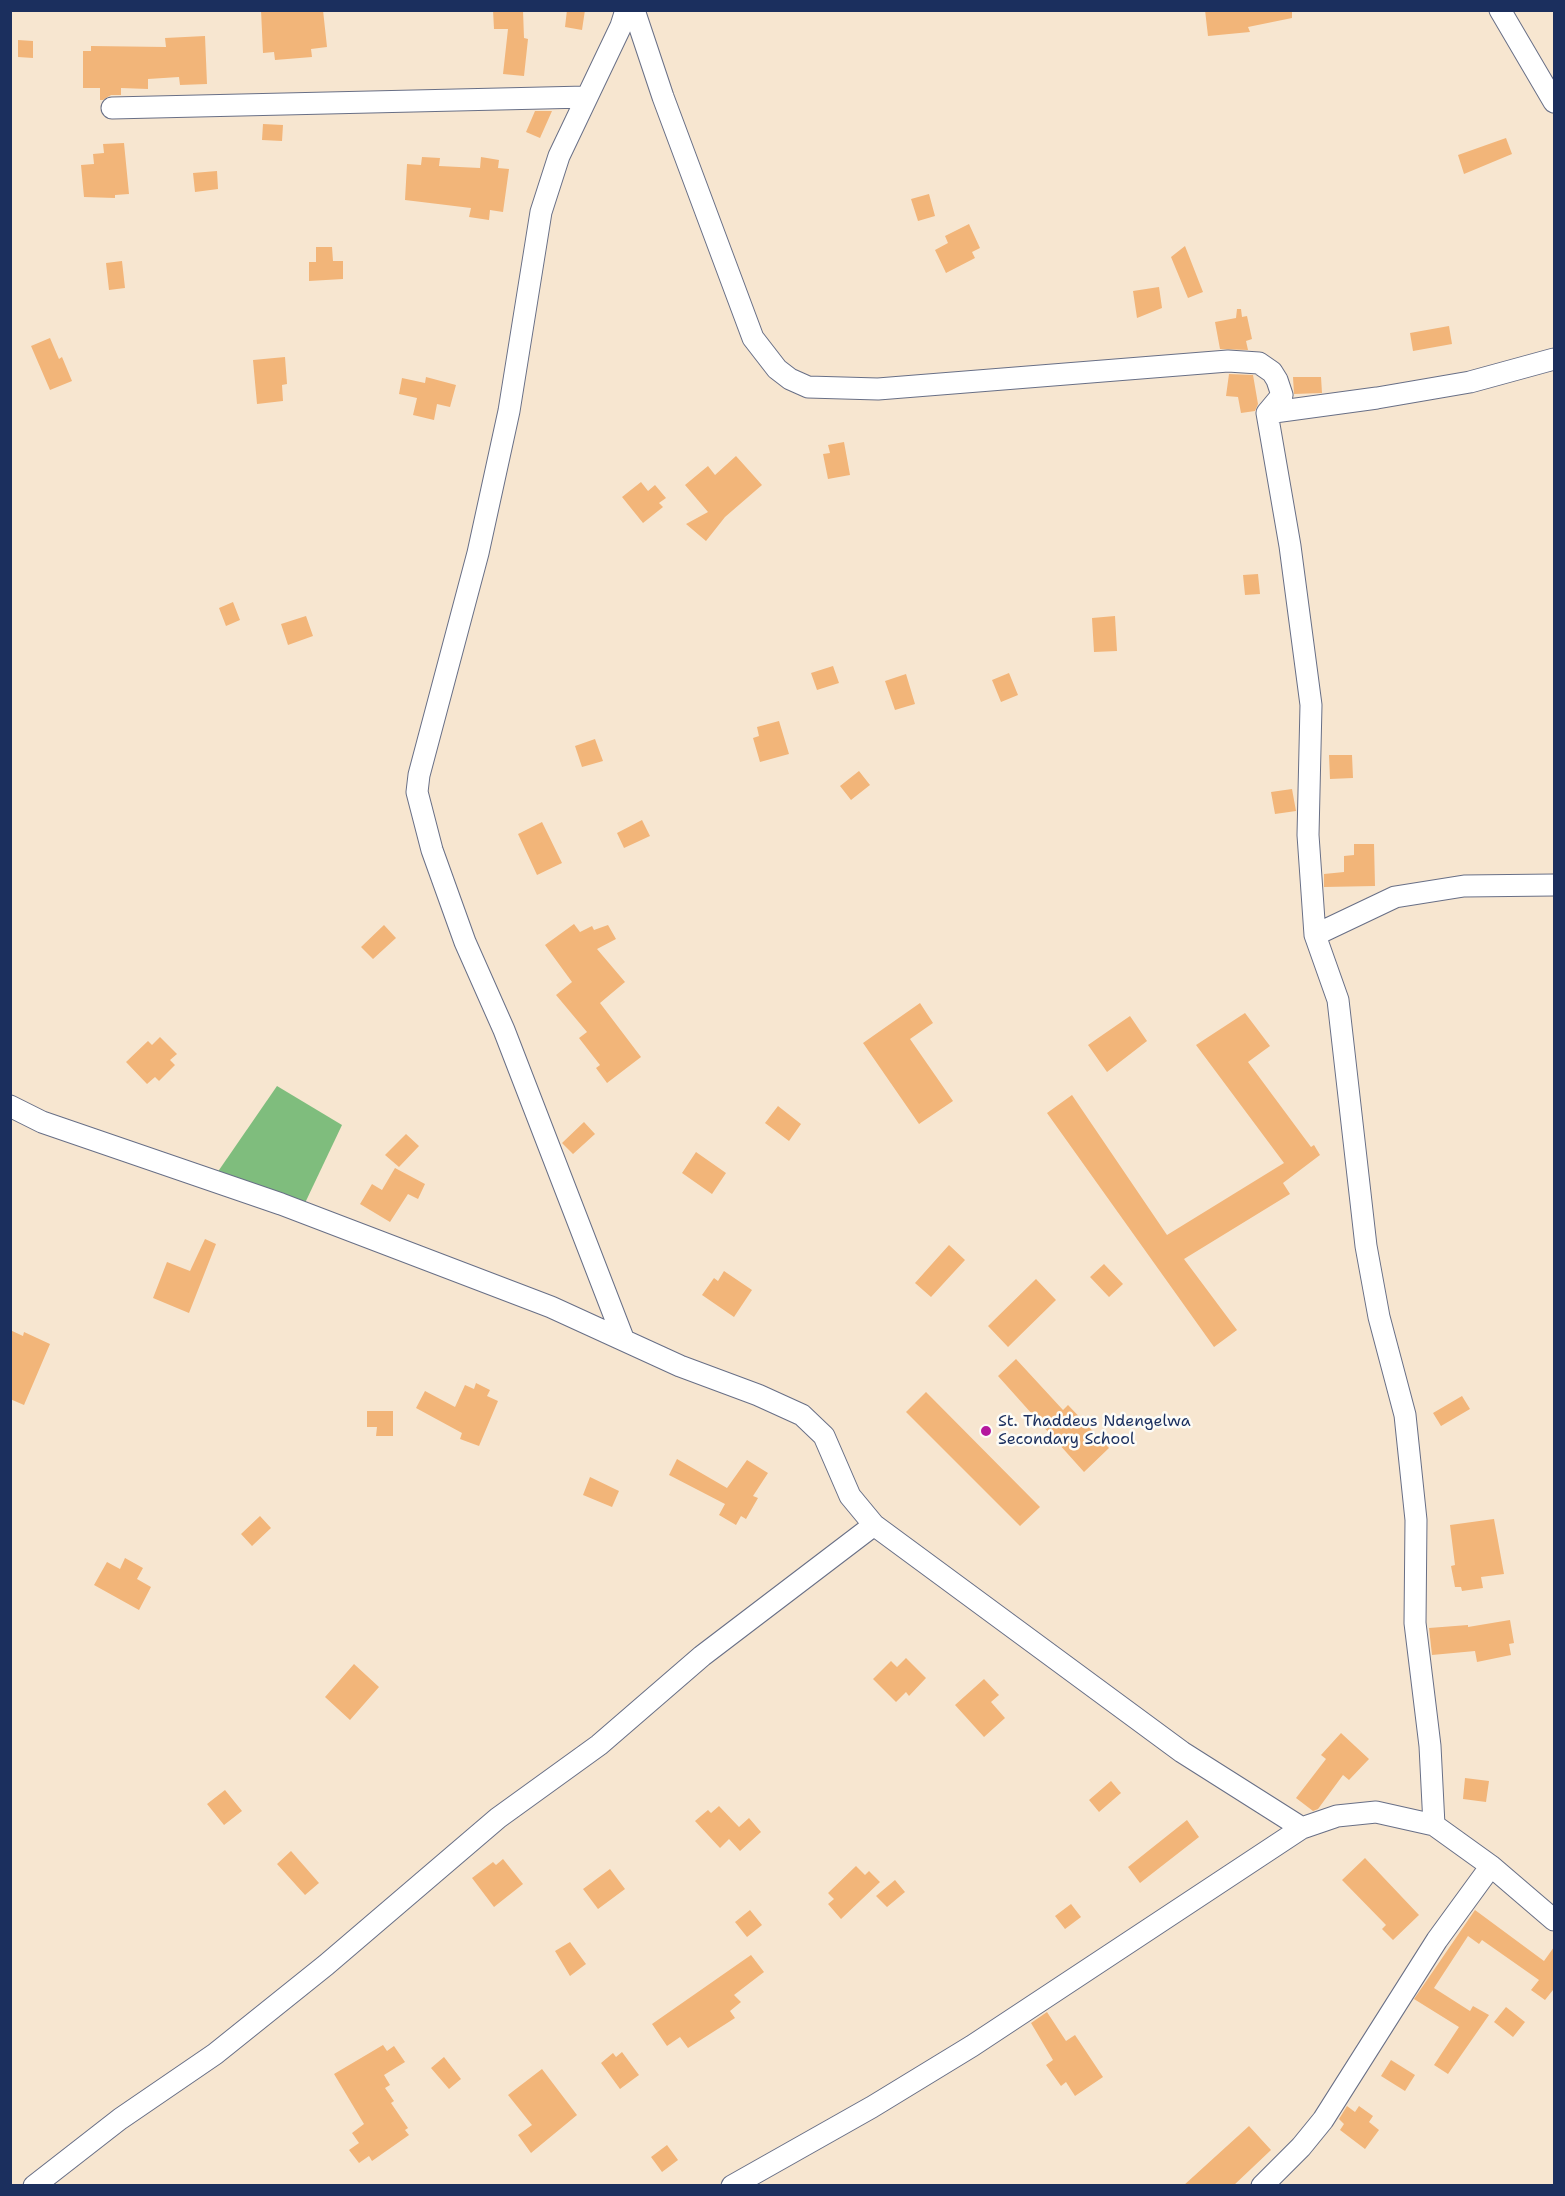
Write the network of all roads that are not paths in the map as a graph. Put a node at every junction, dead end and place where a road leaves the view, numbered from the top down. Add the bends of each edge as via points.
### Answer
1 (626, 10) edge
2 (634, 10) edge
3 (1500, 10) edge
4 (586, 97) junction
5 (1554, 102) edge
6 (112, 108) dead end
7 (1554, 359) edge
8 (1267, 413) junction
9 (1554, 885) edge
10 (1315, 935) junction
11 (10, 1106) edge
12 (623, 1338) junction
13 (874, 1525) junction
14 (1434, 1825) junction
15 (1302, 1828) junction
16 (1491, 1866) junction
17 (1554, 1920) edge
18 (34, 2186) edge
19 (732, 2186) edge
20 (1262, 2186) edge

1 - 4 street
2 - 8 street via 753,338 790,379 808,387 878,389 1246,361 1265,366 1277,380 1281,395
3 - 5 street
4 - 6 street
4 - 12 street via 559,156 541,212 509,411 478,553 417,792 421,816 465,942 504,1029
7 - 8 street via 1470,382
8 - 10 street via 1311,705 1308,836
9 - 10 street via 1464,886 1395,897
10 - 14 street via 1338,1000 1366,1246 1405,1415 1416,1520 1415,1623 1430,1746
11 - 12 street via 42,1122 281,1204
12 - 13 street via 680,1366 802,1415 824,1436 850,1496
13 - 15 street via 1182,1752
13 - 18 street via 711,1649 599,1745 498,1818 215,2054 120,2119
14 - 15 street via 1376,1812 1337,1816
14 - 16 street
15 - 19 street via 972,2046
16 - 17 street
16 - 20 street via 1437,1940 1323,2120

